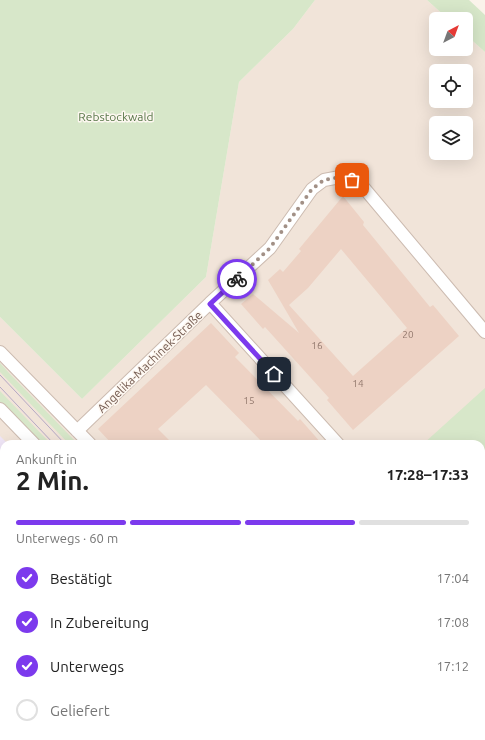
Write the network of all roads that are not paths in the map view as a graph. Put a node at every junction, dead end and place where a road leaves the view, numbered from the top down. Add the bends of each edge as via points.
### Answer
1 (210, 304) junction
2 (485, 332) edge
3 (0, 352) edge
4 (0, 409) edge
5 (77, 432) junction
6 (30, 440) edge
7 (86, 440) edge
8 (334, 440) edge

1 - 2 street, Angelika-Machinek-Straße via 270,248 312,189 324,180 340,177 352,180 364,188
1 - 5 street, Angelika-Machinek-Straße
1 - 8 street
3 - 5 street
4 - 6 street
5 - 7 street

